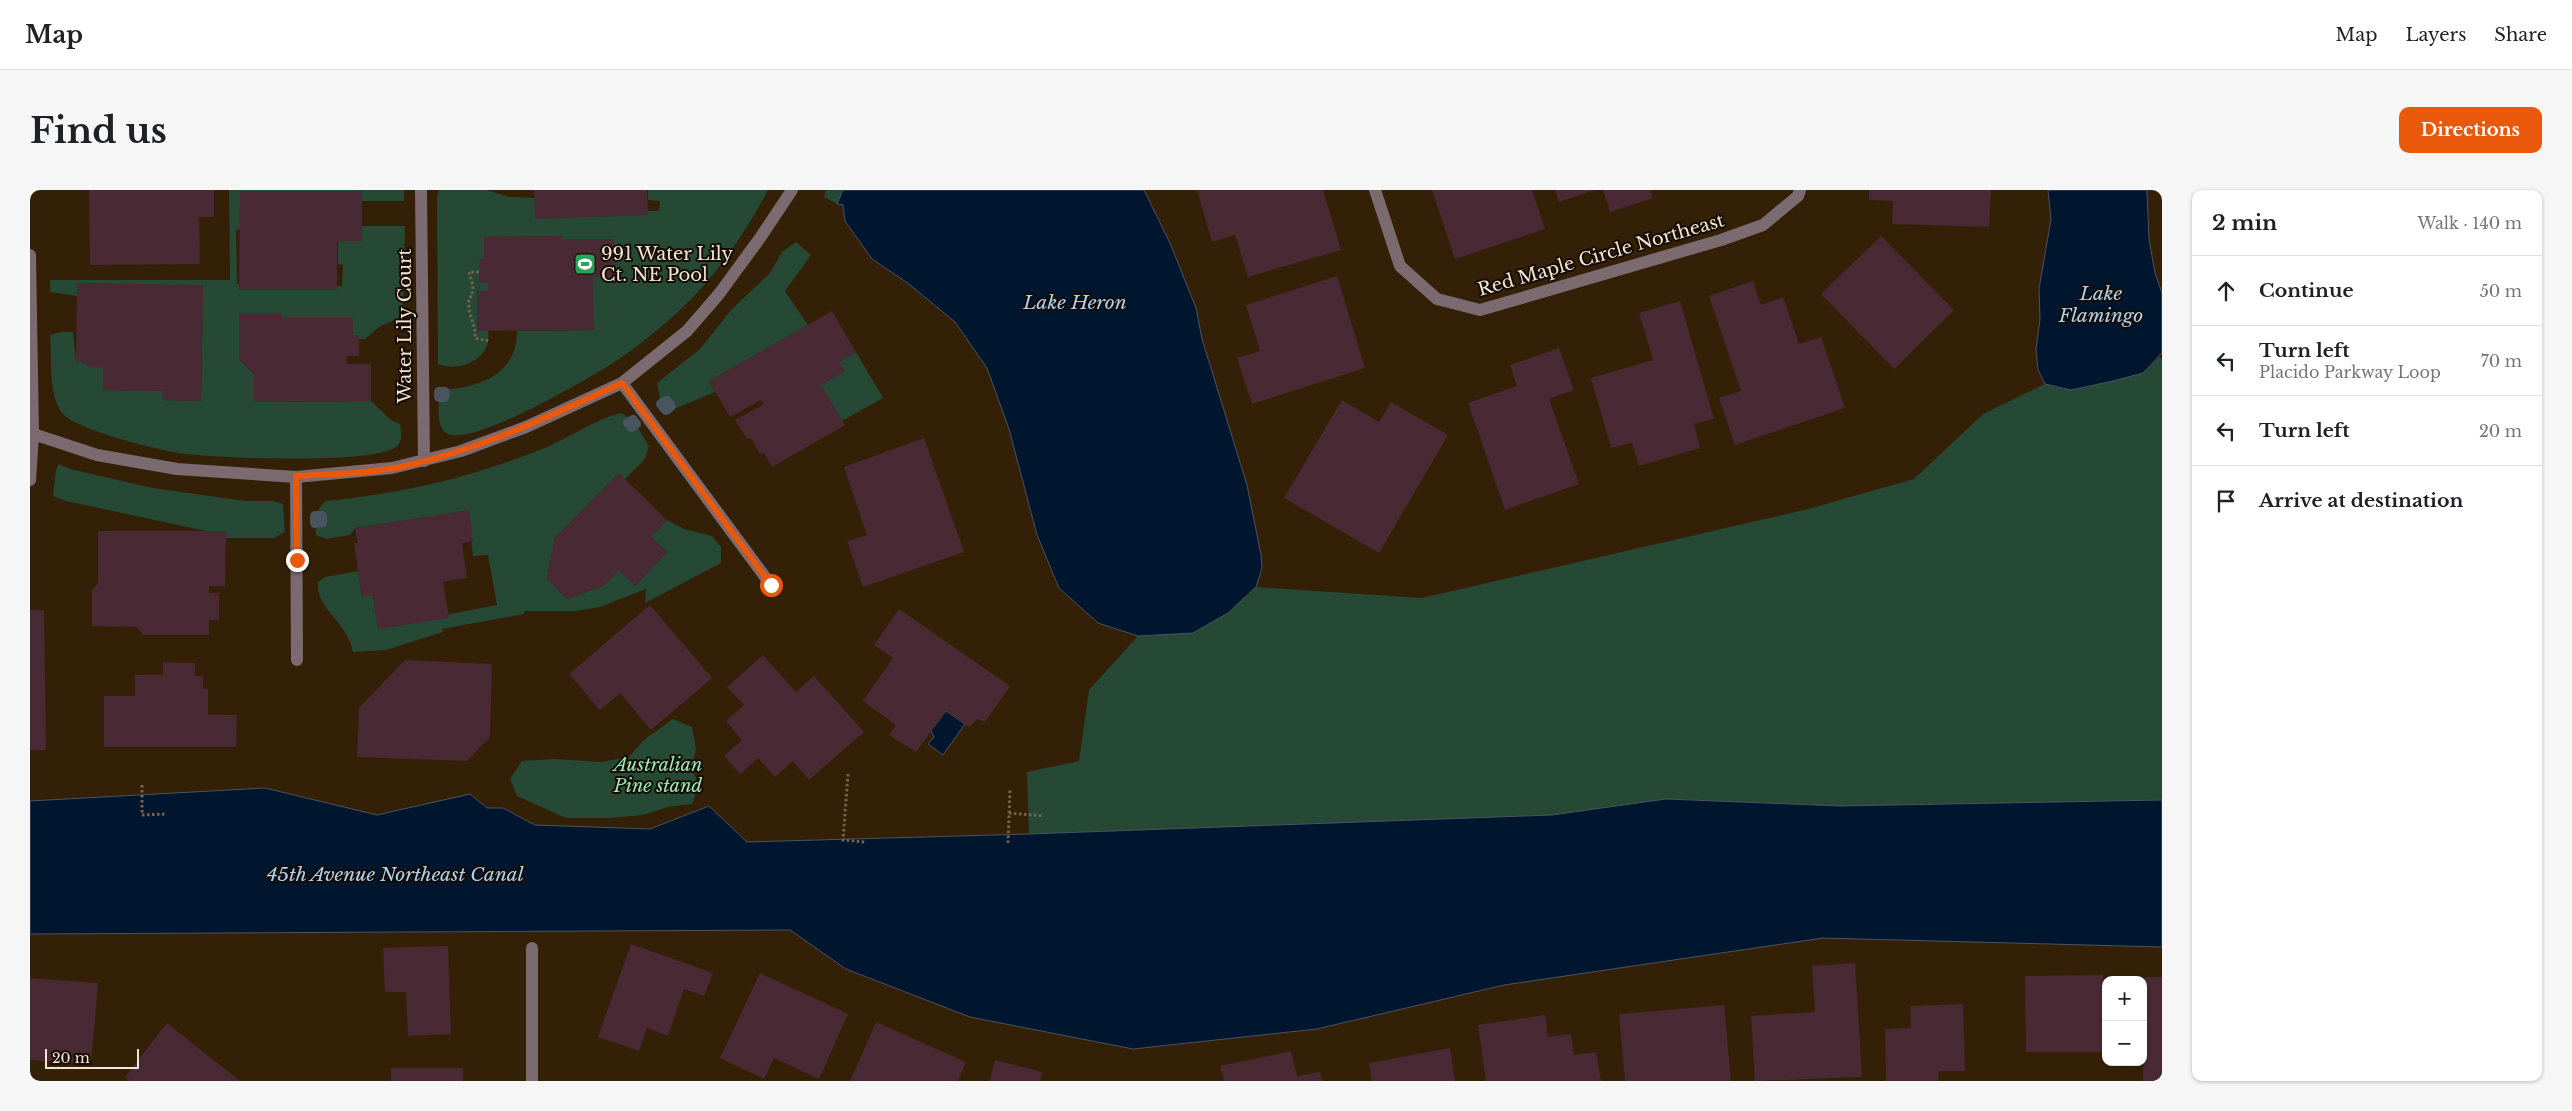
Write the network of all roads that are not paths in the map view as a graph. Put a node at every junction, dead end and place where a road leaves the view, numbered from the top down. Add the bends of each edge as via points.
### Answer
1 (421, 190) edge
2 (792, 190) edge
3 (1375, 190) edge
4 (1800, 190) edge
5 (30, 254) edge
6 (622, 383) junction
7 (32, 434) edge
8 (424, 461) junction
9 (296, 476) junction
10 (30, 480) edge
11 (771, 585) dead end
12 (297, 660) dead end
13 (532, 948) dead end
14 (532, 1081) edge

1 - 8 street, Water Lily Court
2 - 6 street via 719,294 687,331
3 - 4 street, Red Maple Circle Northeast via 1400,266 1437,299 1480,310 1763,225 1798,196
5 - 7 street
6 - 8 street via 526,427
6 - 11 street
7 - 9 street via 97,455 177,469
7 - 10 street
8 - 9 street via 392,468
9 - 12 street
13 - 14 street

